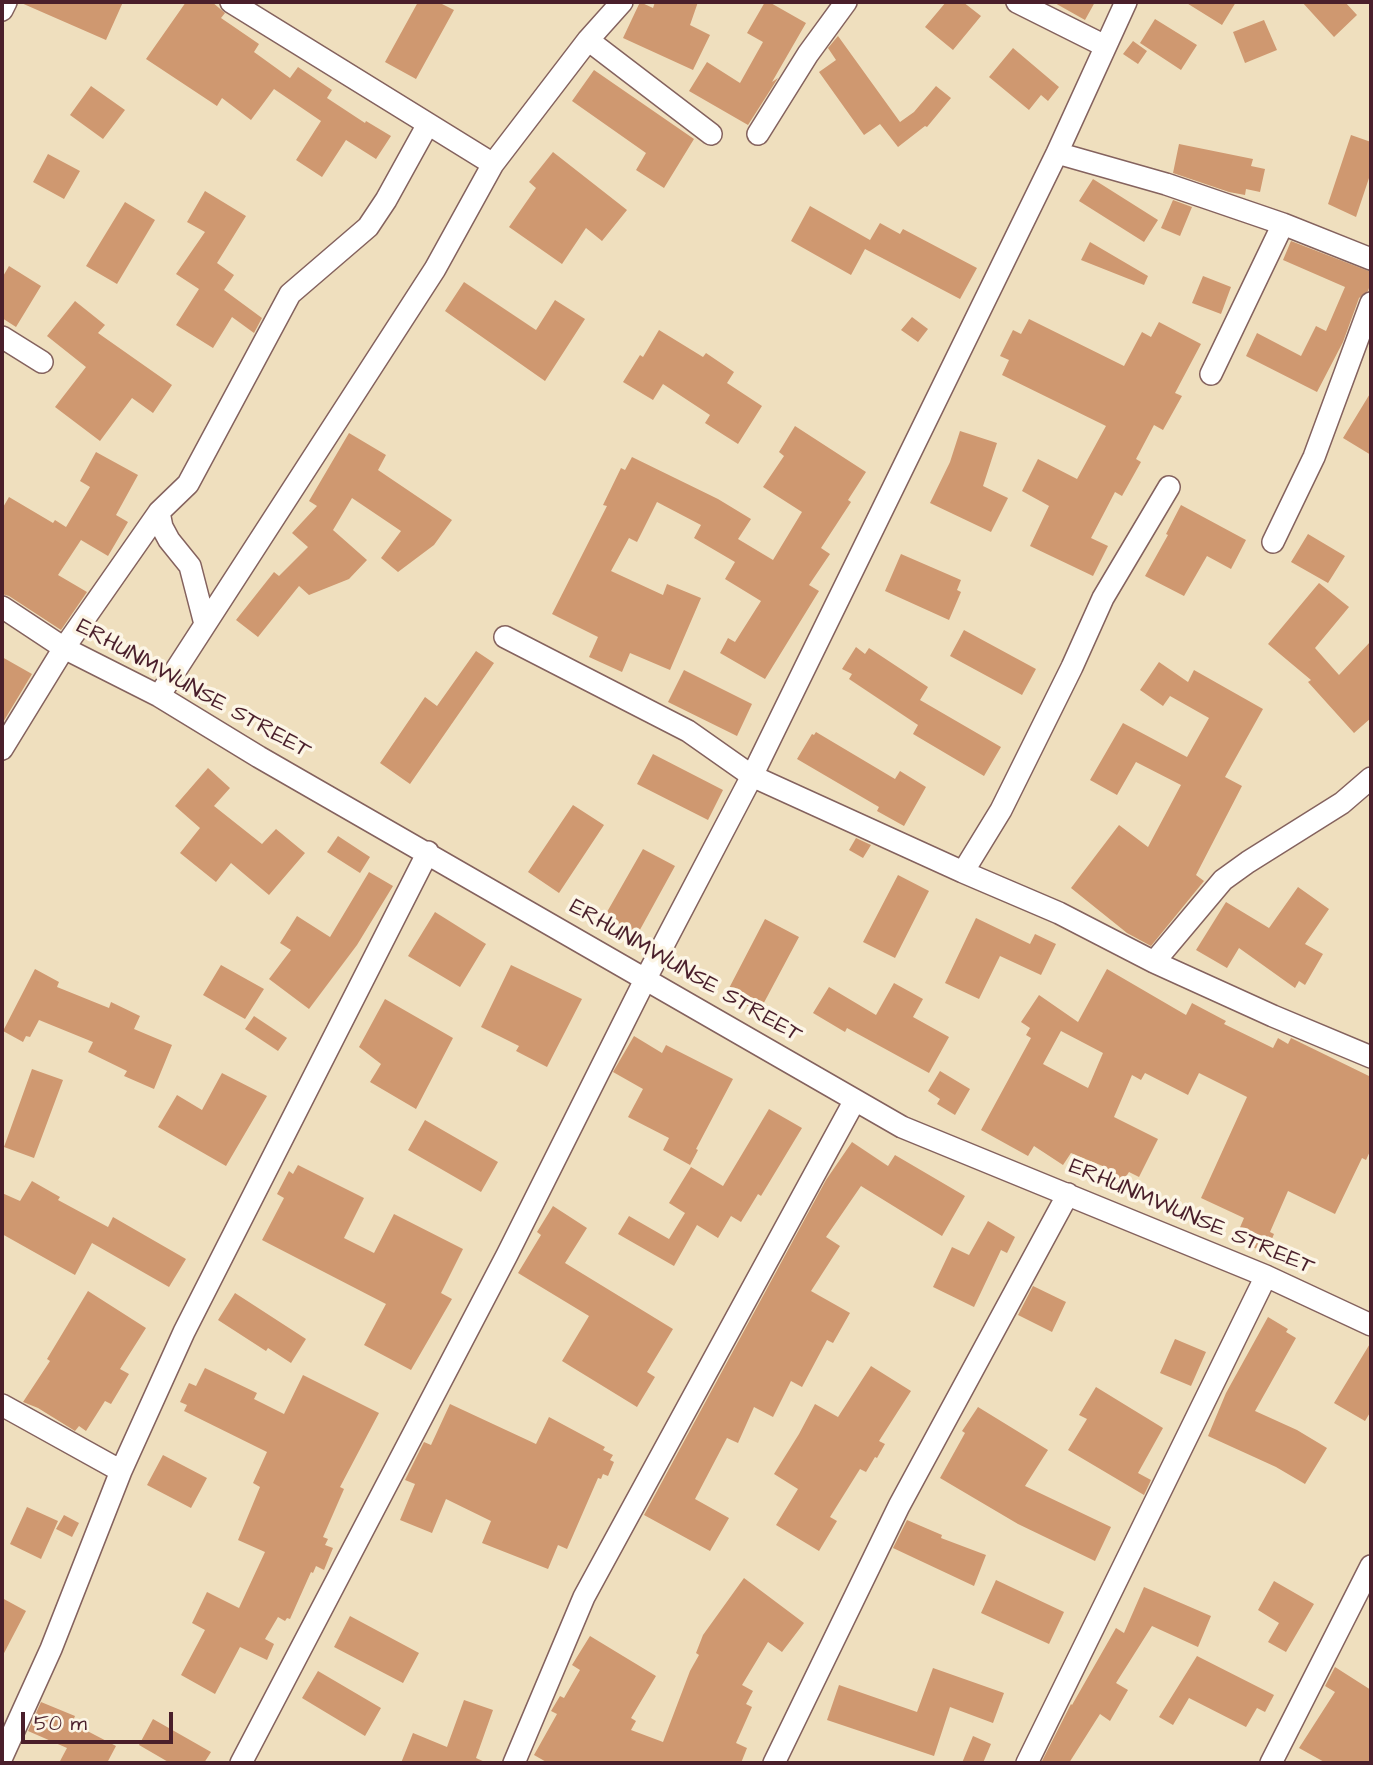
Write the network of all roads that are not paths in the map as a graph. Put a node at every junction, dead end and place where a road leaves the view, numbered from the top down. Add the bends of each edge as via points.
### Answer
1 (6, 2) edge
2 (231, 2) edge
3 (622, 2) edge
4 (846, 2) edge
5 (1017, 2) edge
6 (1126, 2) edge
7 (2, 10) edge
8 (588, 40) junction
9 (1105, 46) junction
10 (428, 124) junction
11 (711, 134) dead end
12 (758, 134) dead end
13 (1057, 152) junction
14 (492, 164) junction
15 (1283, 224) junction
16 (1371, 259) edge
17 (1371, 303) edge
18 (2, 337) edge
19 (42, 362) dead end
20 (1211, 374) dead end
21 (1169, 487) dead end
22 (159, 512) junction
23 (1273, 542) dead end
24 (2, 607) edge
25 (205, 624) junction
26 (505, 637) dead end
27 (64, 648) junction
28 (159, 696) junction
29 (2, 749) edge
30 (752, 776) junction
31 (1371, 778) edge
32 (428, 852) junction
33 (963, 872) junction
34 (1154, 962) junction
35 (645, 980) junction
36 (1371, 1056) edge
37 (855, 1100) junction
38 (1068, 1194) junction
39 (1266, 1276) junction
40 (1371, 1325) edge
41 (2, 1405) edge
42 (121, 1471) junction
43 (1371, 1566) edge
44 (2, 1757) edge
45 (241, 1763) edge
46 (514, 1763) edge
47 (774, 1763) edge
48 (1027, 1763) edge
49 (1271, 1763) edge

1 - 7 street
2 - 10 street
3 - 8 street
4 - 12 street
5 - 9 street
6 - 9 street
8 - 11 street
8 - 14 street
9 - 13 street
10 - 14 street
10 - 22 street via 368,227 290,294 188,484
13 - 15 street
13 - 30 street
14 - 25 street via 435,269
15 - 16 street
15 - 20 street
17 - 23 street via 1314,457
18 - 19 street
21 - 33 street via 1103,598 1001,810
22 - 25 street via 169,540 190,566
22 - 27 street
24 - 27 street, ERHUNMWUNSE STREET
25 - 28 street
26 - 30 street via 688,731
27 - 28 street, ERHUNMWUNSE STREET
27 - 29 street
28 - 32 street, ERHUNMWUNSE STREET
30 - 33 street
30 - 35 street
31 - 34 street via 1342,803 1223,880
32 - 35 street, ERHUNMWUNSE STREET
32 - 42 street via 184,1332
33 - 34 street via 1059,913
34 - 36 street
35 - 37 street, ERHUNMWUNSE STREET
35 - 45 street via 508,1255
37 - 38 street, ERHUNMWUNSE STREET via 902,1127
37 - 46 street via 584,1597
38 - 39 street, ERHUNMWUNSE STREET
38 - 47 street via 899,1506
39 - 40 street, ERHUNMWUNSE STREET
39 - 48 street
41 - 42 street
42 - 44 street via 51,1649
43 - 49 street

